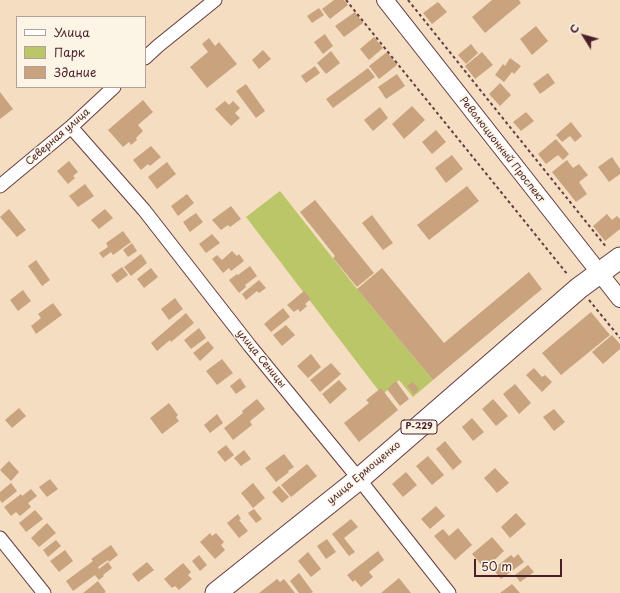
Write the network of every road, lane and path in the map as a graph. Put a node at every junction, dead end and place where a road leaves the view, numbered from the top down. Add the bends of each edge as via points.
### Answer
1 (215, 0) edge
2 (346, 0) edge
3 (385, 0) edge
4 (408, 0) edge
5 (146, 57) edge
6 (113, 88) edge
7 (71, 127) junction
8 (0, 186) edge
9 (618, 259) edge
10 (600, 273) junction
11 (579, 288) junction
12 (620, 299) edge
13 (620, 338) edge
14 (359, 479) junction
15 (0, 538) edge
16 (44, 593) edge
17 (216, 593) edge
18 (448, 593) edge

1 - 5 street
2 - 11 path
3 - 10 street, Революционный Проспект
4 - 9 path
6 - 7 street, Северная улица
7 - 8 street, Северная улица
7 - 14 street, улица Сеницы via 144,210 250,346
9 - 10 highway, улица Ермощенко / Р-229
10 - 11 highway, улица Ермощенко / Р-229
10 - 12 street, Революционный Проспект
11 - 13 path
11 - 14 highway, улица Ермощенко / Р-229
14 - 17 highway, улица Ермощенко / Р-229
14 - 18 street, улица Сеницы
15 - 16 street

